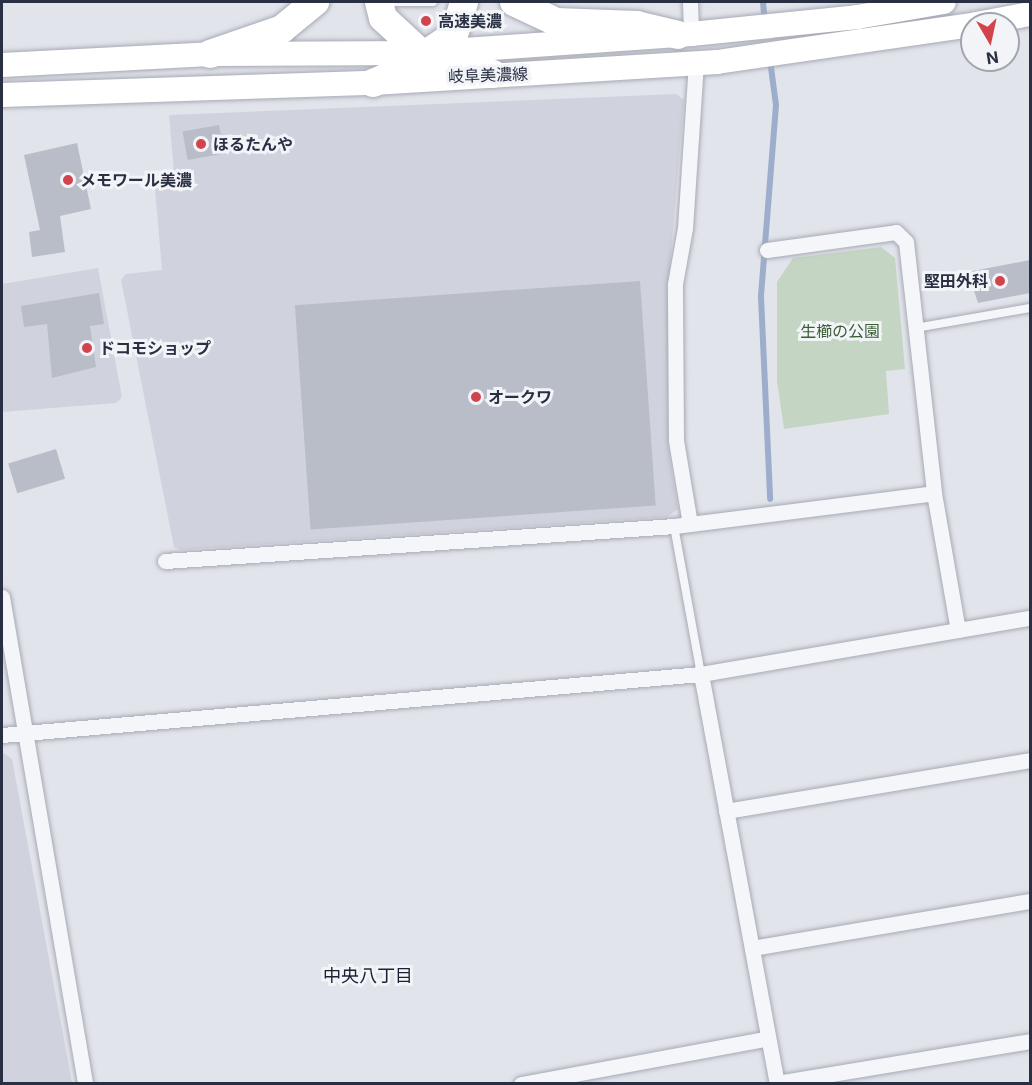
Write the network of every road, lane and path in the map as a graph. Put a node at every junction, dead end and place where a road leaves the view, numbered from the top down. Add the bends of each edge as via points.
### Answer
1 (315, 2) edge
2 (379, 2) edge
3 (393, 2) edge
4 (433, 2) edge
5 (464, 2) edge
6 (514, 2) edge
7 (690, 2) edge
8 (944, 2) edge
9 (960, 26) edge
10 (684, 35) junction
11 (421, 53) junction
12 (210, 54) junction
13 (696, 63) junction
14 (2, 64) edge
15 (493, 74) junction
16 (373, 83) junction
17 (2, 95) edge
18 (767, 250) dead end
19 (1030, 308) edge
20 (915, 328) junction
21 (934, 493) junction
22 (682, 525) junction
23 (165, 561) dead end
24 (2, 597) edge
25 (1030, 618) edge
26 (958, 630) junction
27 (701, 674) junction
28 (25, 734) junction
29 (2, 735) edge
30 (1030, 760) edge
31 (726, 811) junction
32 (1030, 901) edge
33 (752, 948) junction
34 (768, 1038) junction
35 (1030, 1041) edge
36 (85, 1083) edge
37 (521, 1083) edge
38 (777, 1083) edge

1 - 12 highway via 282,29
2 - 11 highway via 383,18
3 - 4 lane
5 - 11 highway via 454,35 440,48
6 - 10 highway via 556,22 638,25
7 - 10 street
8 - 10 main road, 岐阜美濃線
9 - 13 main road, 岐阜美濃線 via 783,54
10 - 11 main road, 岐阜美濃線
11 - 12 main road, 岐阜美濃線
11 - 15 highway
11 - 16 highway via 399,72
12 - 14 main road, 岐阜美濃線
13 - 15 main road, 岐阜美濃線
13 - 22 street via 685,228 675,284 676,440
15 - 16 main road, 岐阜美濃線
16 - 17 main road, 岐阜美濃線
18 - 20 street via 896,231 906,242
19 - 20 lane
20 - 21 street
21 - 22 street
21 - 26 street
22 - 23 street
22 - 27 lane
24 - 28 street
25 - 26 street
26 - 27 street
27 - 28 street
27 - 31 street
28 - 29 street
28 - 36 street
30 - 31 street
31 - 33 street
32 - 33 street
33 - 34 street
34 - 37 street
34 - 38 street
35 - 38 street

